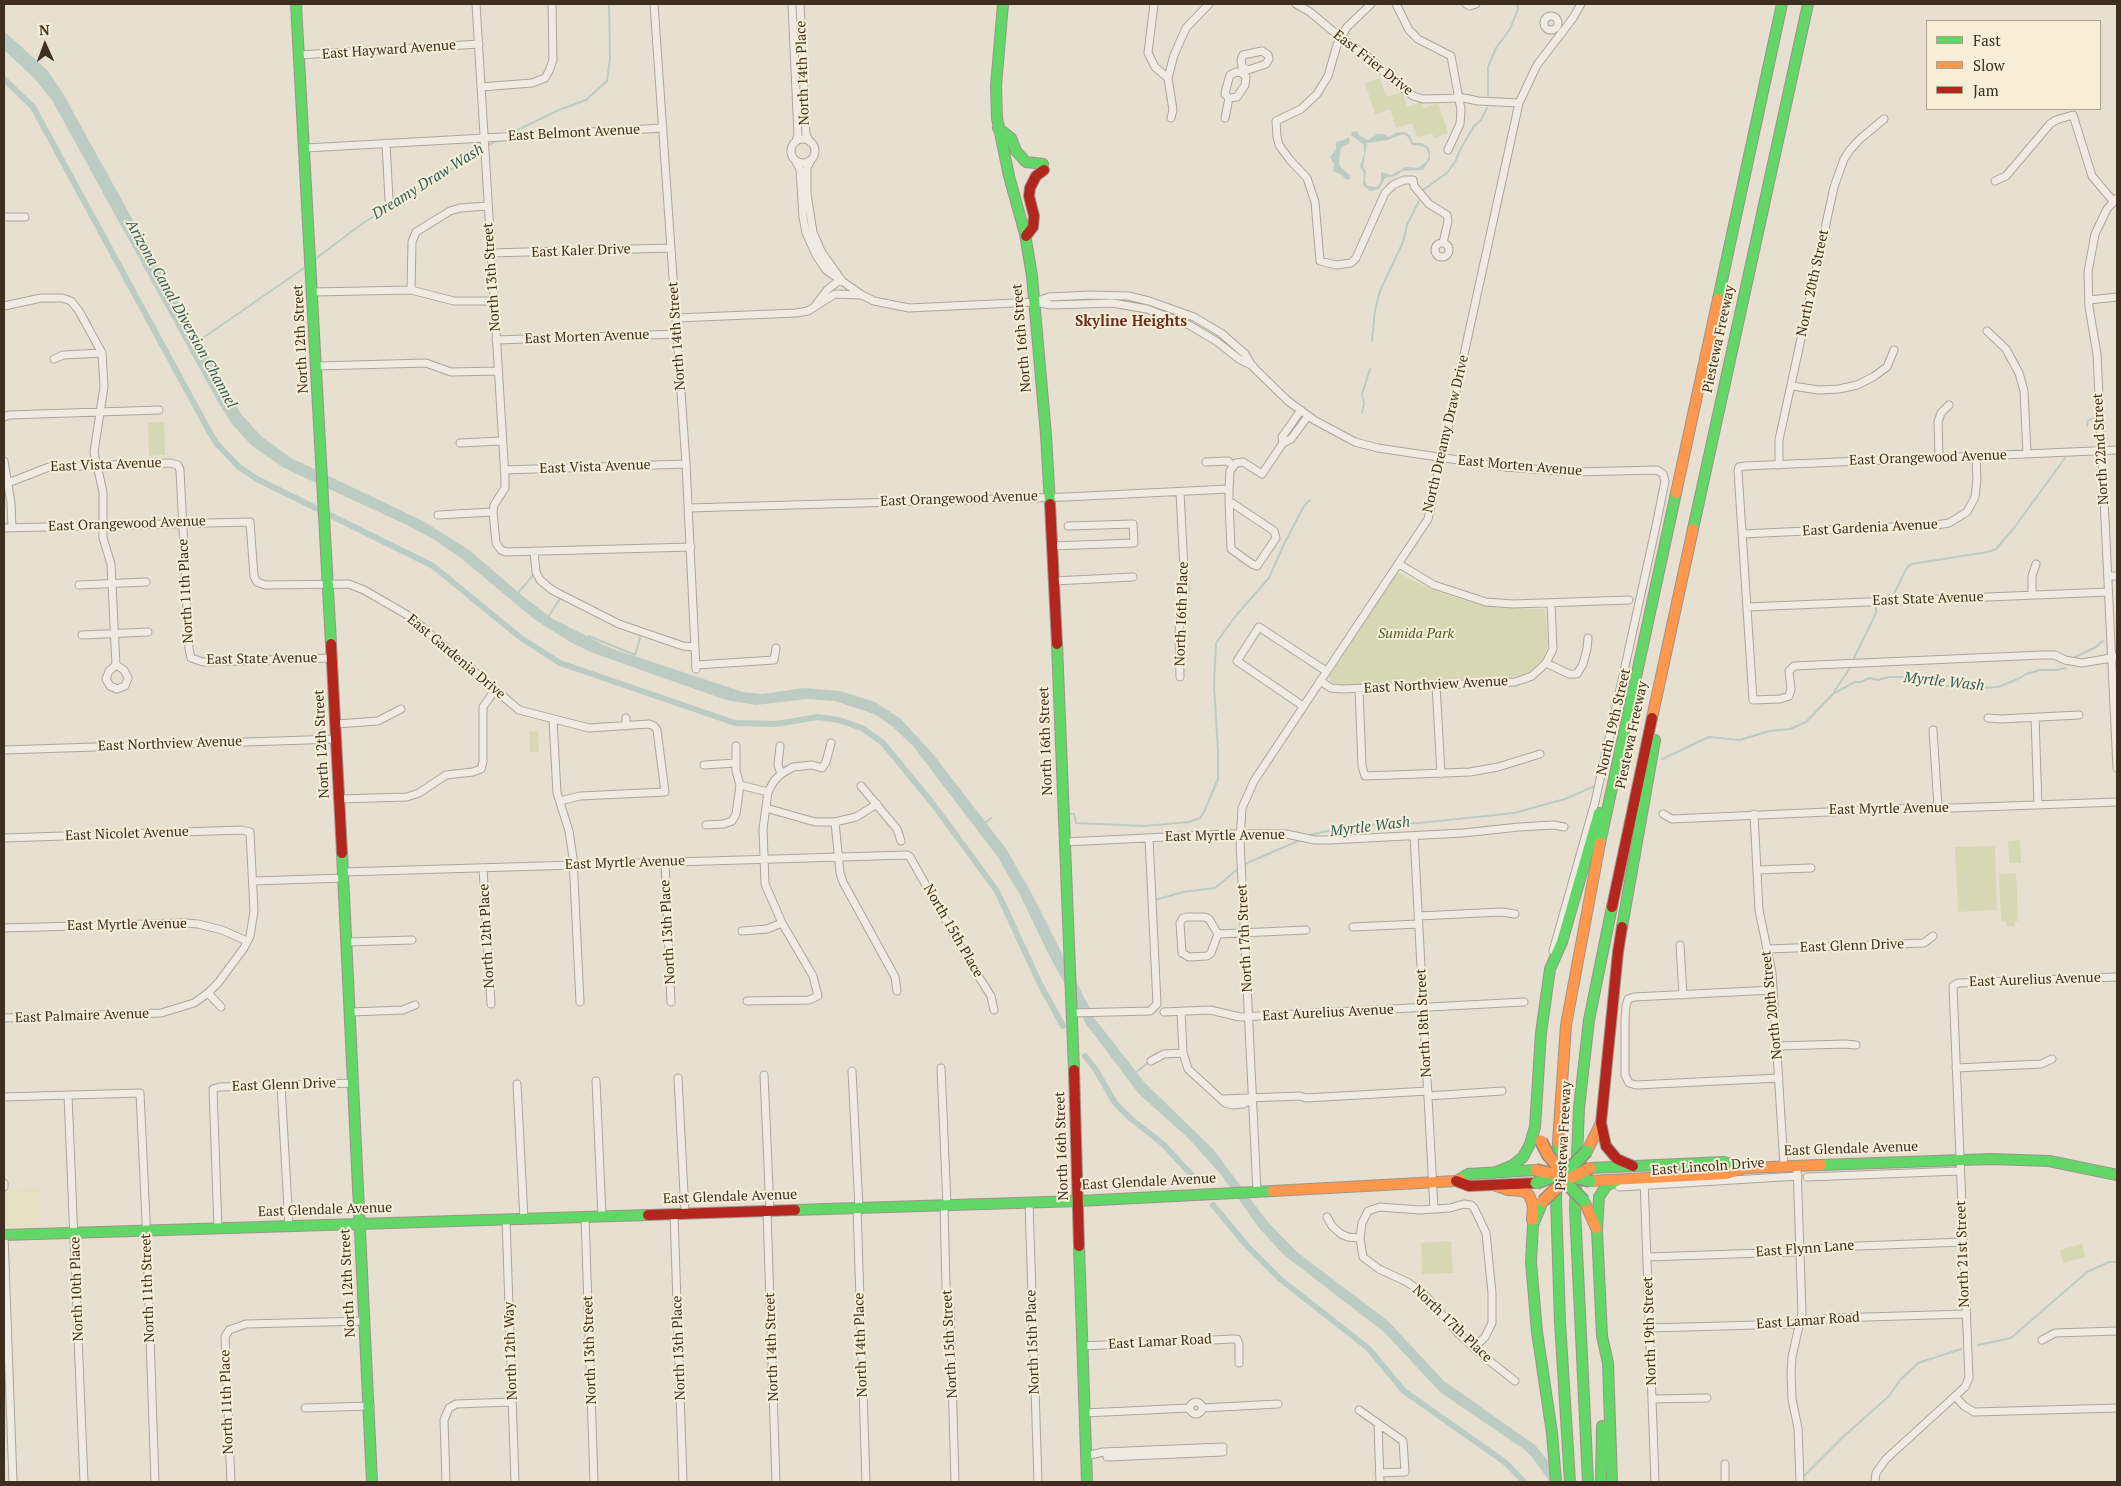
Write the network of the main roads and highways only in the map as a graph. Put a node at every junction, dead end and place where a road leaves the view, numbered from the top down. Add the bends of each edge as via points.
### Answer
1 (296, 4) edge
2 (1003, 4) edge
3 (1782, 4) edge
4 (1808, 4) edge
5 (998, 128) junction
6 (1026, 236) junction
7 (1659, 682) junction
8 (1635, 684) junction
9 (1601, 1123) junction
10 (1536, 1127) junction
11 (1633, 1166) junction
12 (1744, 1168) junction
13 (1494, 1172) junction
14 (2117, 1175) edge
15 (1565, 1176) junction
16 (1456, 1181) junction
17 (1619, 1184) junction
18 (1494, 1185) junction
19 (1079, 1201) junction
20 (360, 1224) junction
21 (1533, 1225) junction
22 (1597, 1230) junction
23 (4, 1235) edge
24 (1602, 1336) junction
25 (372, 1482) edge
26 (1087, 1482) edge
27 (1556, 1482) edge
28 (1570, 1482) edge
29 (1588, 1482) edge
30 (1601, 1482) edge
31 (1612, 1482) edge

1 - 20 main road, North 12th Street via 326,520
2 - 5 main road, North 16th Street via 996,86
3 - 8 main road, Piestewa Freeway
4 - 7 main road, Piestewa Freeway
5 - 6 main road, North 16th Street
5 - 6 main road via 1011,138 1016,151 1026,162 1044,167 1030,188 1034,216 1033,227
6 - 19 main road, North 16th Street via 1035,302 1054,581
7 - 9 main road via 1661,705 1614,984
7 - 29 main road, Piestewa Freeway via 1595,983 1579,1108 1576,1209
8 - 10 main road via 1622,718 1602,802 1564,933 1550,969 1541,1033
8 - 28 main road, Piestewa Freeway via 1592,882 1563,1062 1556,1212
9 - 11 main road via 1609,1151 1617,1159
9 - 15 main road, bridge via 1587,1150
10 - 13 main road via 1523,1157 1513,1165
10 - 15 main road, bridge via 1548,1155
11 - 12 main road, East Glendale Avenue via 1724,1162
11 - 15 main road, East Glendale Avenue, bridge via 1590,1168
12 - 14 main road, East Glendale Avenue via 1784,1166 1798,1171 2032,1159
12 - 17 main road, East Glendale Avenue via 1726,1174
13 - 15 main road, East Glendale Avenue, bridge via 1536,1170
13 - 16 main road, East Glendale Avenue via 1468,1174
15 - 17 main road, East Glendale Avenue, bridge
15 - 18 main road, East Glendale Avenue, bridge via 1536,1183
15 - 21 main road, bridge via 1544,1201
15 - 22 main road, bridge via 1584,1201
16 - 18 main road, East Glendale Avenue via 1469,1186
16 - 19 main road, East Glendale Avenue
17 - 22 main road via 1606,1186 1599,1197
18 - 21 main road via 1529,1195
19 - 20 main road, East Glendale Avenue
19 - 26 main road, North 16th Street
20 - 23 main road, East Glendale Avenue
20 - 25 main road, North 12th Street
21 - 27 main road via 1531,1262 1537,1332
22 - 24 main road
24 - 30 main road via 1599,1363 1603,1432
24 - 31 main road via 1608,1363

